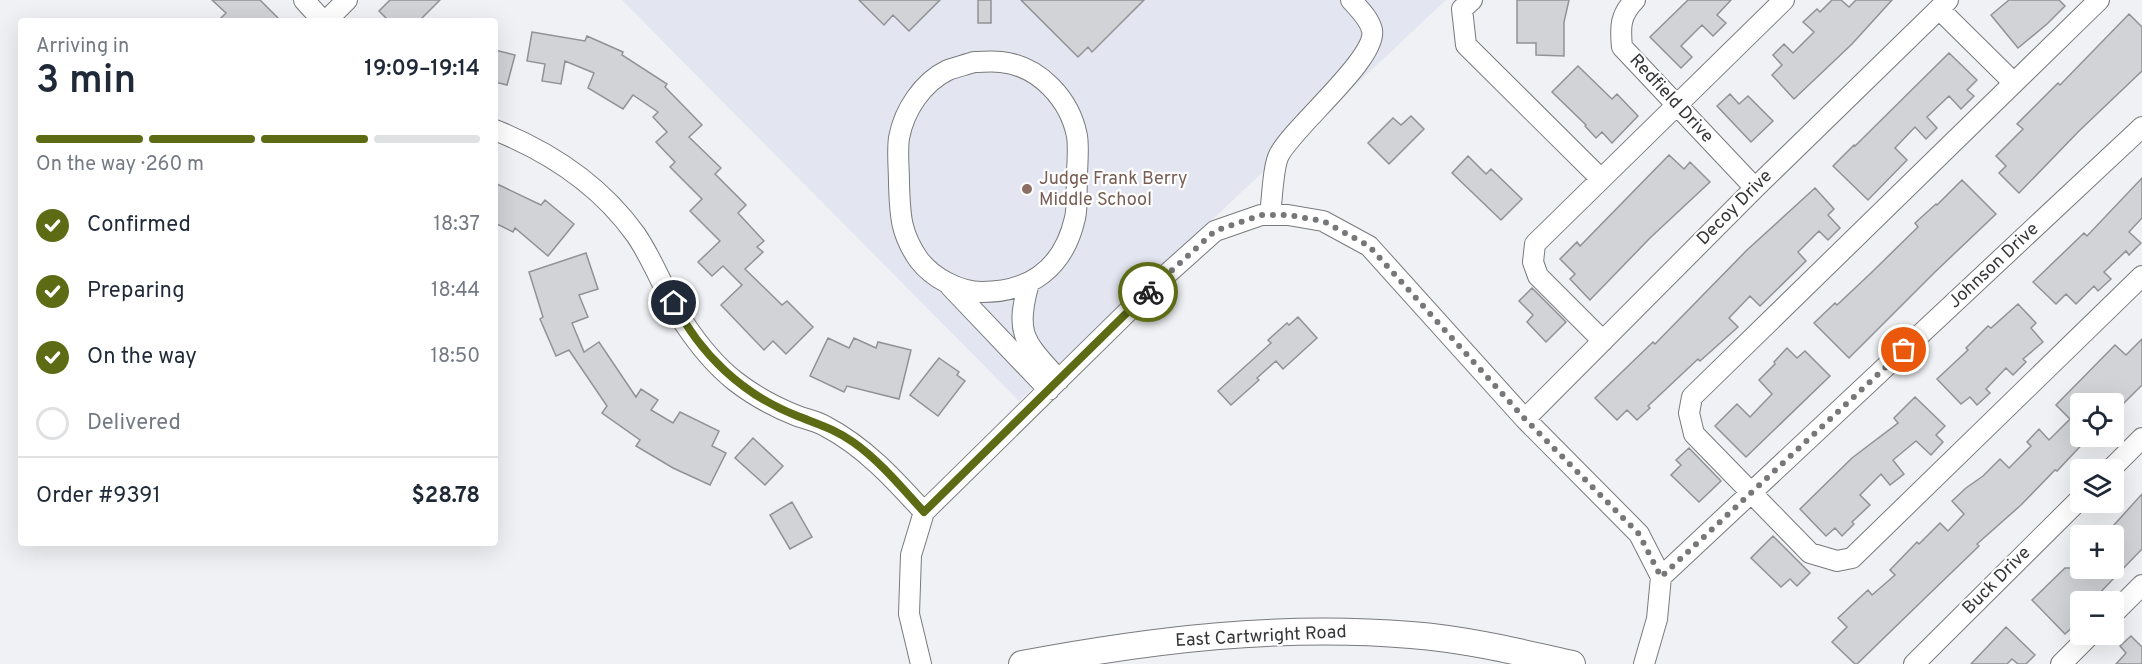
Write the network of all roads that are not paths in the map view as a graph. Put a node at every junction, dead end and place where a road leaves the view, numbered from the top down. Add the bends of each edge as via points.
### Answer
1 (304, 0) edge
2 (346, 0) edge
3 (1351, 0) edge
4 (1472, 0) edge
5 (1635, 0) edge
6 (1784, 0) edge
7 (2099, 0) edge
8 (1944, 4) edge
9 (322, 18) edge
10 (328, 18) edge
11 (2014, 83) junction
12 (1676, 105) junction
13 (2142, 127) edge
14 (498, 131) edge
15 (1601, 179) junction
16 (1755, 188) junction
17 (1270, 215) junction
18 (2142, 276) edge
19 (1029, 283) junction
20 (948, 284) junction
21 (1603, 340) junction
22 (1054, 385) junction
23 (1525, 419) junction
24 (2142, 438) edge
25 (2121, 459) edge
26 (1751, 493) junction
27 (2070, 509) edge
28 (924, 512) junction
29 (1661, 577) junction
30 (2142, 585) edge
31 (2124, 603) edge
32 (2080, 645) edge
33 (921, 664) edge
34 (1022, 664) edge
35 (1572, 664) edge
36 (1644, 664) edge
37 (1914, 664) edge
38 (2061, 664) edge

1 - 9 street
2 - 10 street
3 - 17 street via 1365,15 1372,32 1369,46 1277,157
4 - 15 street via 1462,9 1466,45
5 - 12 street, Redfield Drive via 1620,24 1622,47
6 - 12 street
7 - 11 street
8 - 11 street
8 - 16 street, Decoy Drive
11 - 26 street via 1692,397 1689,412 1694,434
12 - 15 street
12 - 16 street, Redfield Drive
13 - 26 street, Johnson Drive
14 - 28 street via 543,152 579,176 609,204 636,236 684,323 736,382 853,442
15 - 21 street via 1535,244 1533,262 1538,276
16 - 21 street, Decoy Drive
17 - 22 street via 1215,231
17 - 23 street via 1323,221 1369,246
18 - 26 street via 1852,558 1837,561 1810,553
19 - 20 street via 1003,292 975,292
19 - 20 street via 1052,266 1068,243 1076,216 1077,138 1069,111 1052,87 1029,71 1002,62 974,62 947,71 924,88 907,111 899,138 900,218 908,244 925,267
19 - 22 street via 1021,317 1023,330
20 - 22 street
21 - 23 street, Decoy Drive
22 - 28 street
23 - 29 street via 1639,534
24 - 25 street
26 - 29 street, Johnson Drive
27 - 37 street, Buck Drive
28 - 33 street via 912,555 909,614
29 - 36 street via 1657,619
30 - 31 street
32 - 38 street
34 - 35 main road, East Cartwright Road via 1208,636 1318,631 1412,635 1501,648

